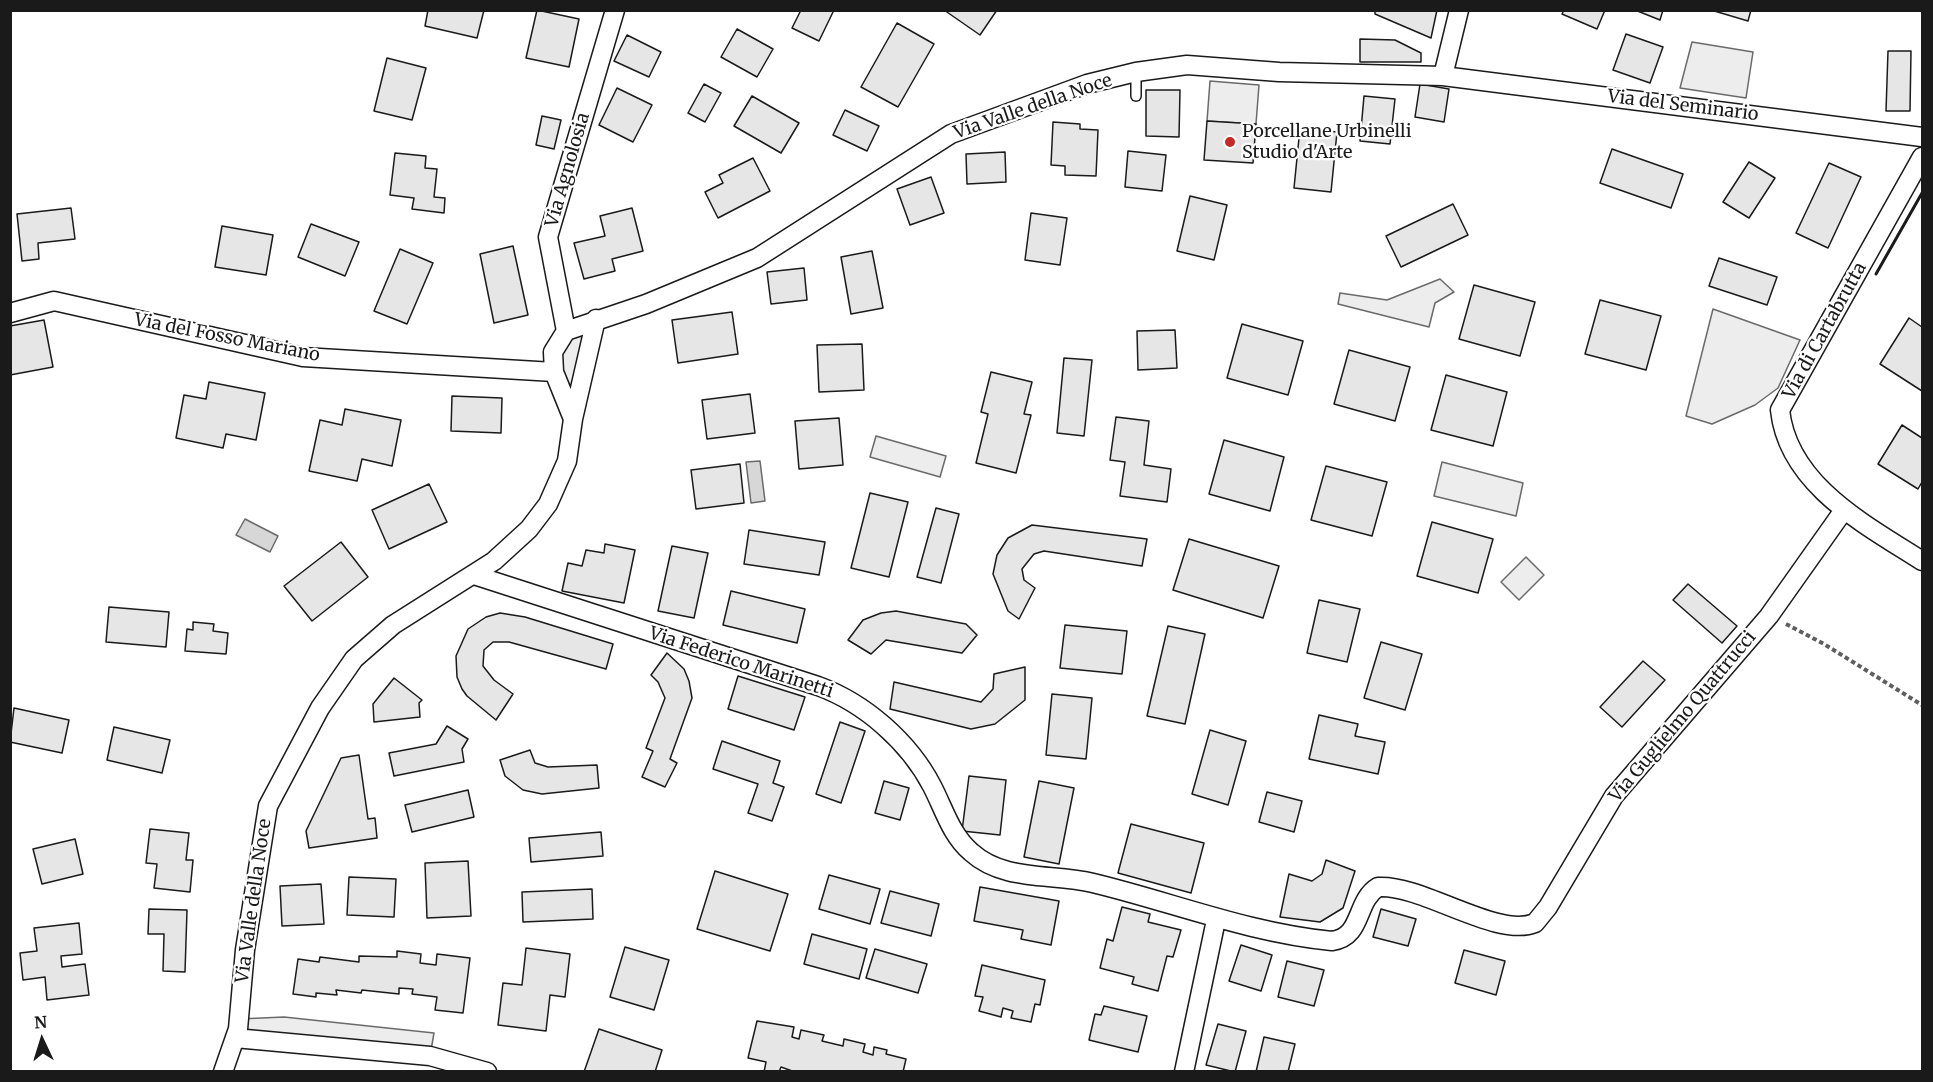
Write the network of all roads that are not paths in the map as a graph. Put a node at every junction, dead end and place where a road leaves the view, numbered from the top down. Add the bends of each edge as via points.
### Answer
1 (615, 10) edge
2 (1459, 10) edge
3 (1137, 72) junction
4 (1443, 76) junction
5 (1136, 96) dead end
6 (1923, 137) edge
7 (1923, 157) edge
8 (10, 313) edge
9 (596, 319) junction
10 (566, 331) junction
11 (554, 372) junction
12 (573, 419) junction
13 (1844, 510) junction
14 (1923, 561) edge
15 (474, 575) junction
16 (1216, 920) junction
17 (235, 1038) junction
18 (223, 1071) edge
19 (487, 1071) edge
20 (1184, 1071) edge

1 - 10 street, Via Agnolosia via 548,237
2 - 4 street
3 - 4 street, Via Valle della Noce via 1187,65 1279,72
3 - 5 lane
3 - 9 street, Via Valle della Noce via 1087,84 951,134 757,258 646,304
4 - 6 street, Via del Seminario
7 - 13 street, Via di Cartabrutta via 1780,410 1782,431 1801,467
8 - 11 street, Via del Fosso Mariano via 54,302 303,357
9 - 10 street, Via Valle della Noce
9 - 12 street, Via Valle della Noce
10 - 11 street via 553,352
11 - 12 street
12 - 15 street, Via Valle della Noce via 564,470 548,504 512,546
13 - 14 street, Via di Cartabrutta
13 - 16 street, Via Guglielmo Quattrucci via 1769,615 1614,796 1548,907 1535,922 1512,926 1385,887 1371,892 1353,930 1340,940
15 - 16 street, Via Federico Marinetti via 845,698 908,750 925,773 958,837 988,865 1013,873 1090,882
15 - 17 street, Via Valle della Noce via 393,625 354,659 320,708 270,801 263,821
16 - 20 street
17 - 18 street
17 - 19 street via 453,1061

